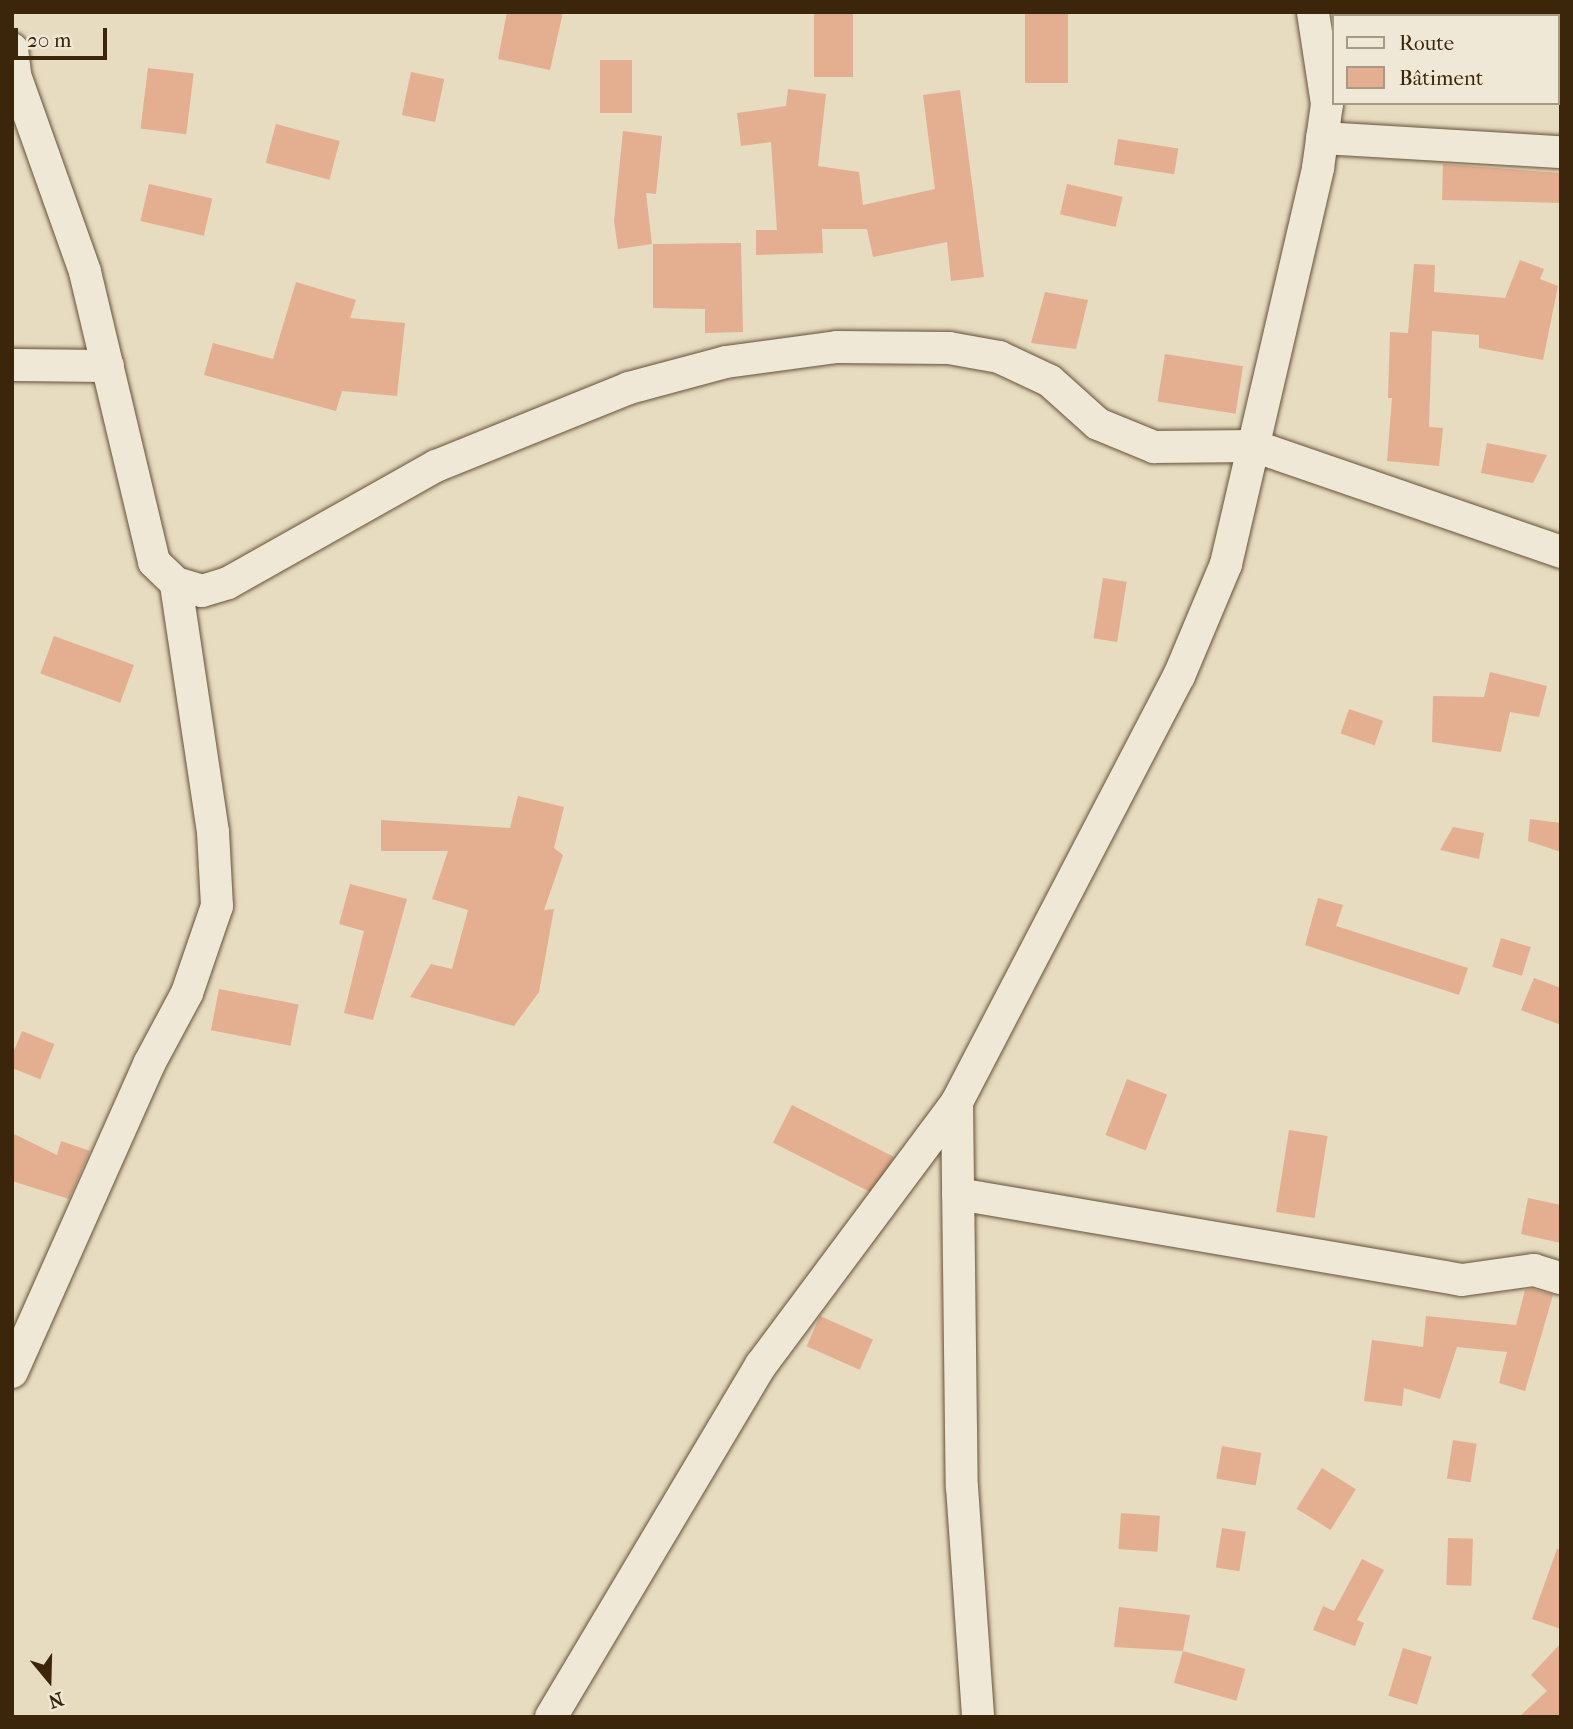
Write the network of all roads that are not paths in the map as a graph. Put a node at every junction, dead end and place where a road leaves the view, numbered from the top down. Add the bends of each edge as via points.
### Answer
1 (1313, 12) edge
2 (12, 49) edge
3 (1322, 138) junction
4 (1561, 152) edge
5 (12, 365) edge
6 (108, 366) junction
7 (1254, 446) junction
8 (1561, 552) edge
9 (176, 583) junction
10 (957, 1102) junction
11 (958, 1195) junction
12 (1561, 1278) edge
13 (12, 1372) edge
14 (551, 1717) edge
15 (978, 1717) edge

1 - 3 street via 1326,104
2 - 6 street via 15,75 85,272
3 - 4 street
3 - 7 street
5 - 6 street
6 - 9 street via 154,562
7 - 8 street
7 - 9 street via 1154,447 1098,424 1050,381 999,357 949,348 823,349 726,362 629,388 436,466 228,583 202,591
7 - 10 street via 1226,564 1179,676
9 - 13 street via 214,832 217,906 187,993 149,1064
10 - 11 street
10 - 14 street via 761,1365
11 - 12 street via 1462,1280 1534,1270
11 - 15 street via 962,1488

